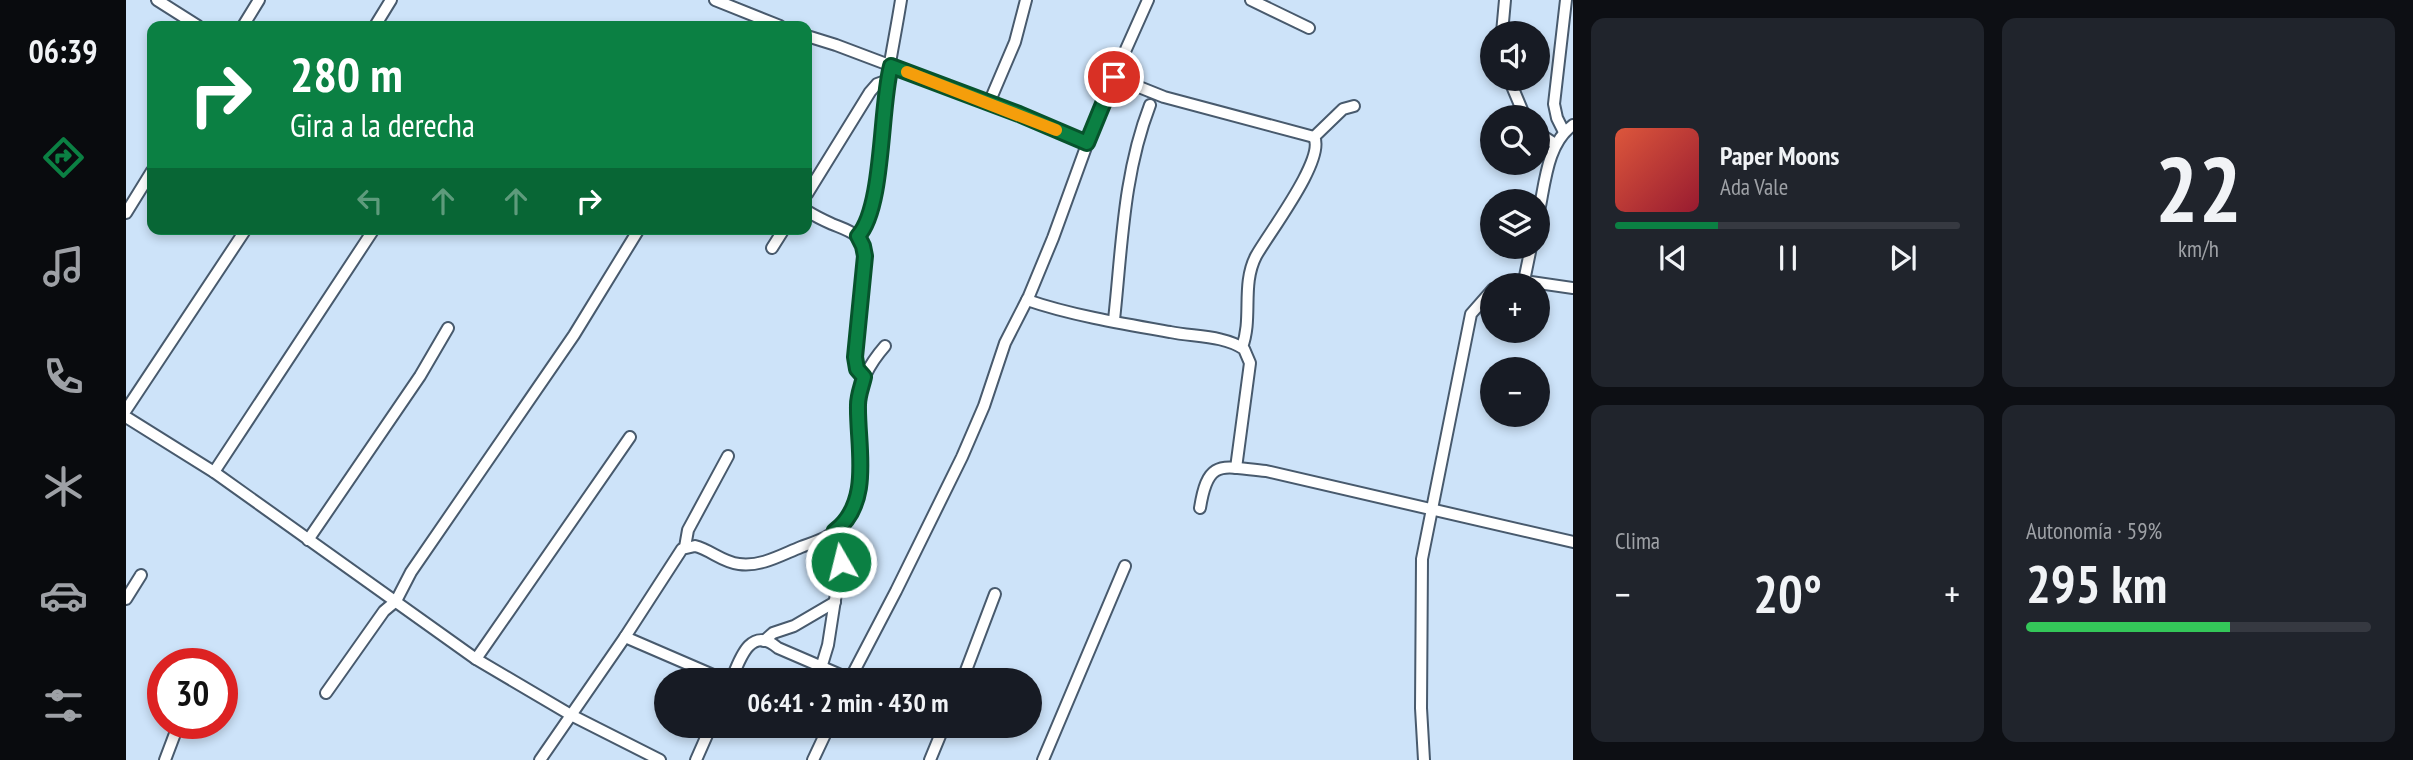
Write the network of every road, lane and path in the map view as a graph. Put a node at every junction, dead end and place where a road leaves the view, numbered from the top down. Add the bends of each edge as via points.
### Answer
1 (157, 0) edge
2 (260, 0) edge
3 (391, 0) edge
4 (715, 0) edge
5 (901, 0) edge
6 (1026, 0) edge
7 (1148, 0) edge
8 (1251, 0) edge
9 (1505, 0) edge
10 (1566, 0) edge
11 (190, 21) edge
12 (246, 21) edge
13 (378, 21) edge
14 (768, 21) edge
15 (1503, 21) edge
16 (1310, 28) dead end
17 (812, 38) edge
18 (891, 66) junction
19 (1114, 77) junction
20 (888, 80) junction
21 (989, 103) junction
22 (1150, 105) dead end
23 (1354, 106) dead end
24 (1568, 129) edge
25 (1314, 136) junction
26 (1550, 141) edge
27 (1087, 143) junction
28 (1555, 144) junction
29 (147, 179) edge
30 (812, 186) edge
31 (1544, 189) edge
32 (126, 213) edge
33 (812, 214) edge
34 (242, 235) edge
35 (370, 235) edge
36 (635, 235) edge
37 (781, 235) edge
38 (858, 236) junction
39 (772, 248) dead end
40 (1550, 285) edge
41 (1573, 288) edge
42 (1027, 300) junction
43 (1480, 304) edge
44 (1114, 320) junction
45 (448, 328) dead end
46 (885, 346) dead end
47 (1242, 347) junction
48 (864, 377) junction
49 (126, 410) edge
50 (126, 417) edge
51 (630, 438) dead end
52 (727, 456) dead end
53 (1239, 468) junction
54 (214, 472) junction
55 (1431, 507) junction
56 (1200, 509) dead end
57 (835, 531) junction
58 (308, 540) junction
59 (1573, 541) edge
60 (685, 547) junction
61 (1125, 566) dead end
62 (141, 575) dead end
63 (995, 594) dead end
64 (126, 600) edge
65 (396, 601) junction
66 (835, 602) junction
67 (625, 637) junction
68 (764, 641) junction
69 (477, 659) junction
70 (698, 668) edge
71 (736, 668) edge
72 (821, 668) joint
73 (856, 668) edge
74 (967, 668) edge
75 (326, 693) dead end
76 (571, 715) junction
77 (706, 738) edge
78 (823, 738) edge
79 (939, 738) edge
80 (173, 739) edge
81 (165, 760) edge
82 (540, 760) edge
83 (660, 760) edge
84 (696, 760) edge
85 (813, 760) edge
86 (930, 760) edge
87 (1043, 760) edge
88 (1424, 760) edge

1 - 11 street
2 - 12 street
3 - 13 street
4 - 14 street
5 - 18 street
6 - 21 street via 1015,42
7 - 19 street
8 - 16 street
9 - 15 street
10 - 24 street via 1555,104 1557,118
17 - 18 street
18 - 20 street
18 - 21 street
19 - 25 street via 1164,97
19 - 27 street
20 - 30 street via 870,92
20 - 38 street via 881,155 866,226
21 - 27 street
22 - 44 street via 1128,178
23 - 25 street via 1343,109
24 - 28 street
25 - 47 street via 1317,147 1298,189 1251,267
26 - 28 street
27 - 42 street
28 - 31 street
29 - 32 street
33 - 38 street
34 - 49 street
35 - 54 street
36 - 65 street
37 - 39 street
38 - 48 street via 865,256 855,357
40 - 41 street
42 - 44 street
42 - 73 street via 1005,342 962,457
43 - 55 street via 1471,314
44 - 47 street
45 - 58 street
46 - 48 street
47 - 53 street via 1250,363
48 - 57 street via 858,404 861,450 856,498 850,515
50 - 54 street
51 - 69 street
52 - 60 street via 688,530
53 - 55 street
53 - 56 street via 1217,470 1209,476
54 - 58 street
55 - 59 street
55 - 88 street via 1420,589
57 - 60 street via 756,564 730,562 700,547
57 - 66 street via 842,555
58 - 65 street
60 - 67 street
61 - 87 street
62 - 64 street
63 - 74 street
65 - 69 street
65 - 75 street
66 - 68 street
66 - 72 street
67 - 70 street
67 - 76 street
68 - 71 street via 748,646
68 - 72 street
69 - 76 street
76 - 82 street
76 - 83 street
77 - 84 street
78 - 85 street
79 - 86 street
80 - 81 street

